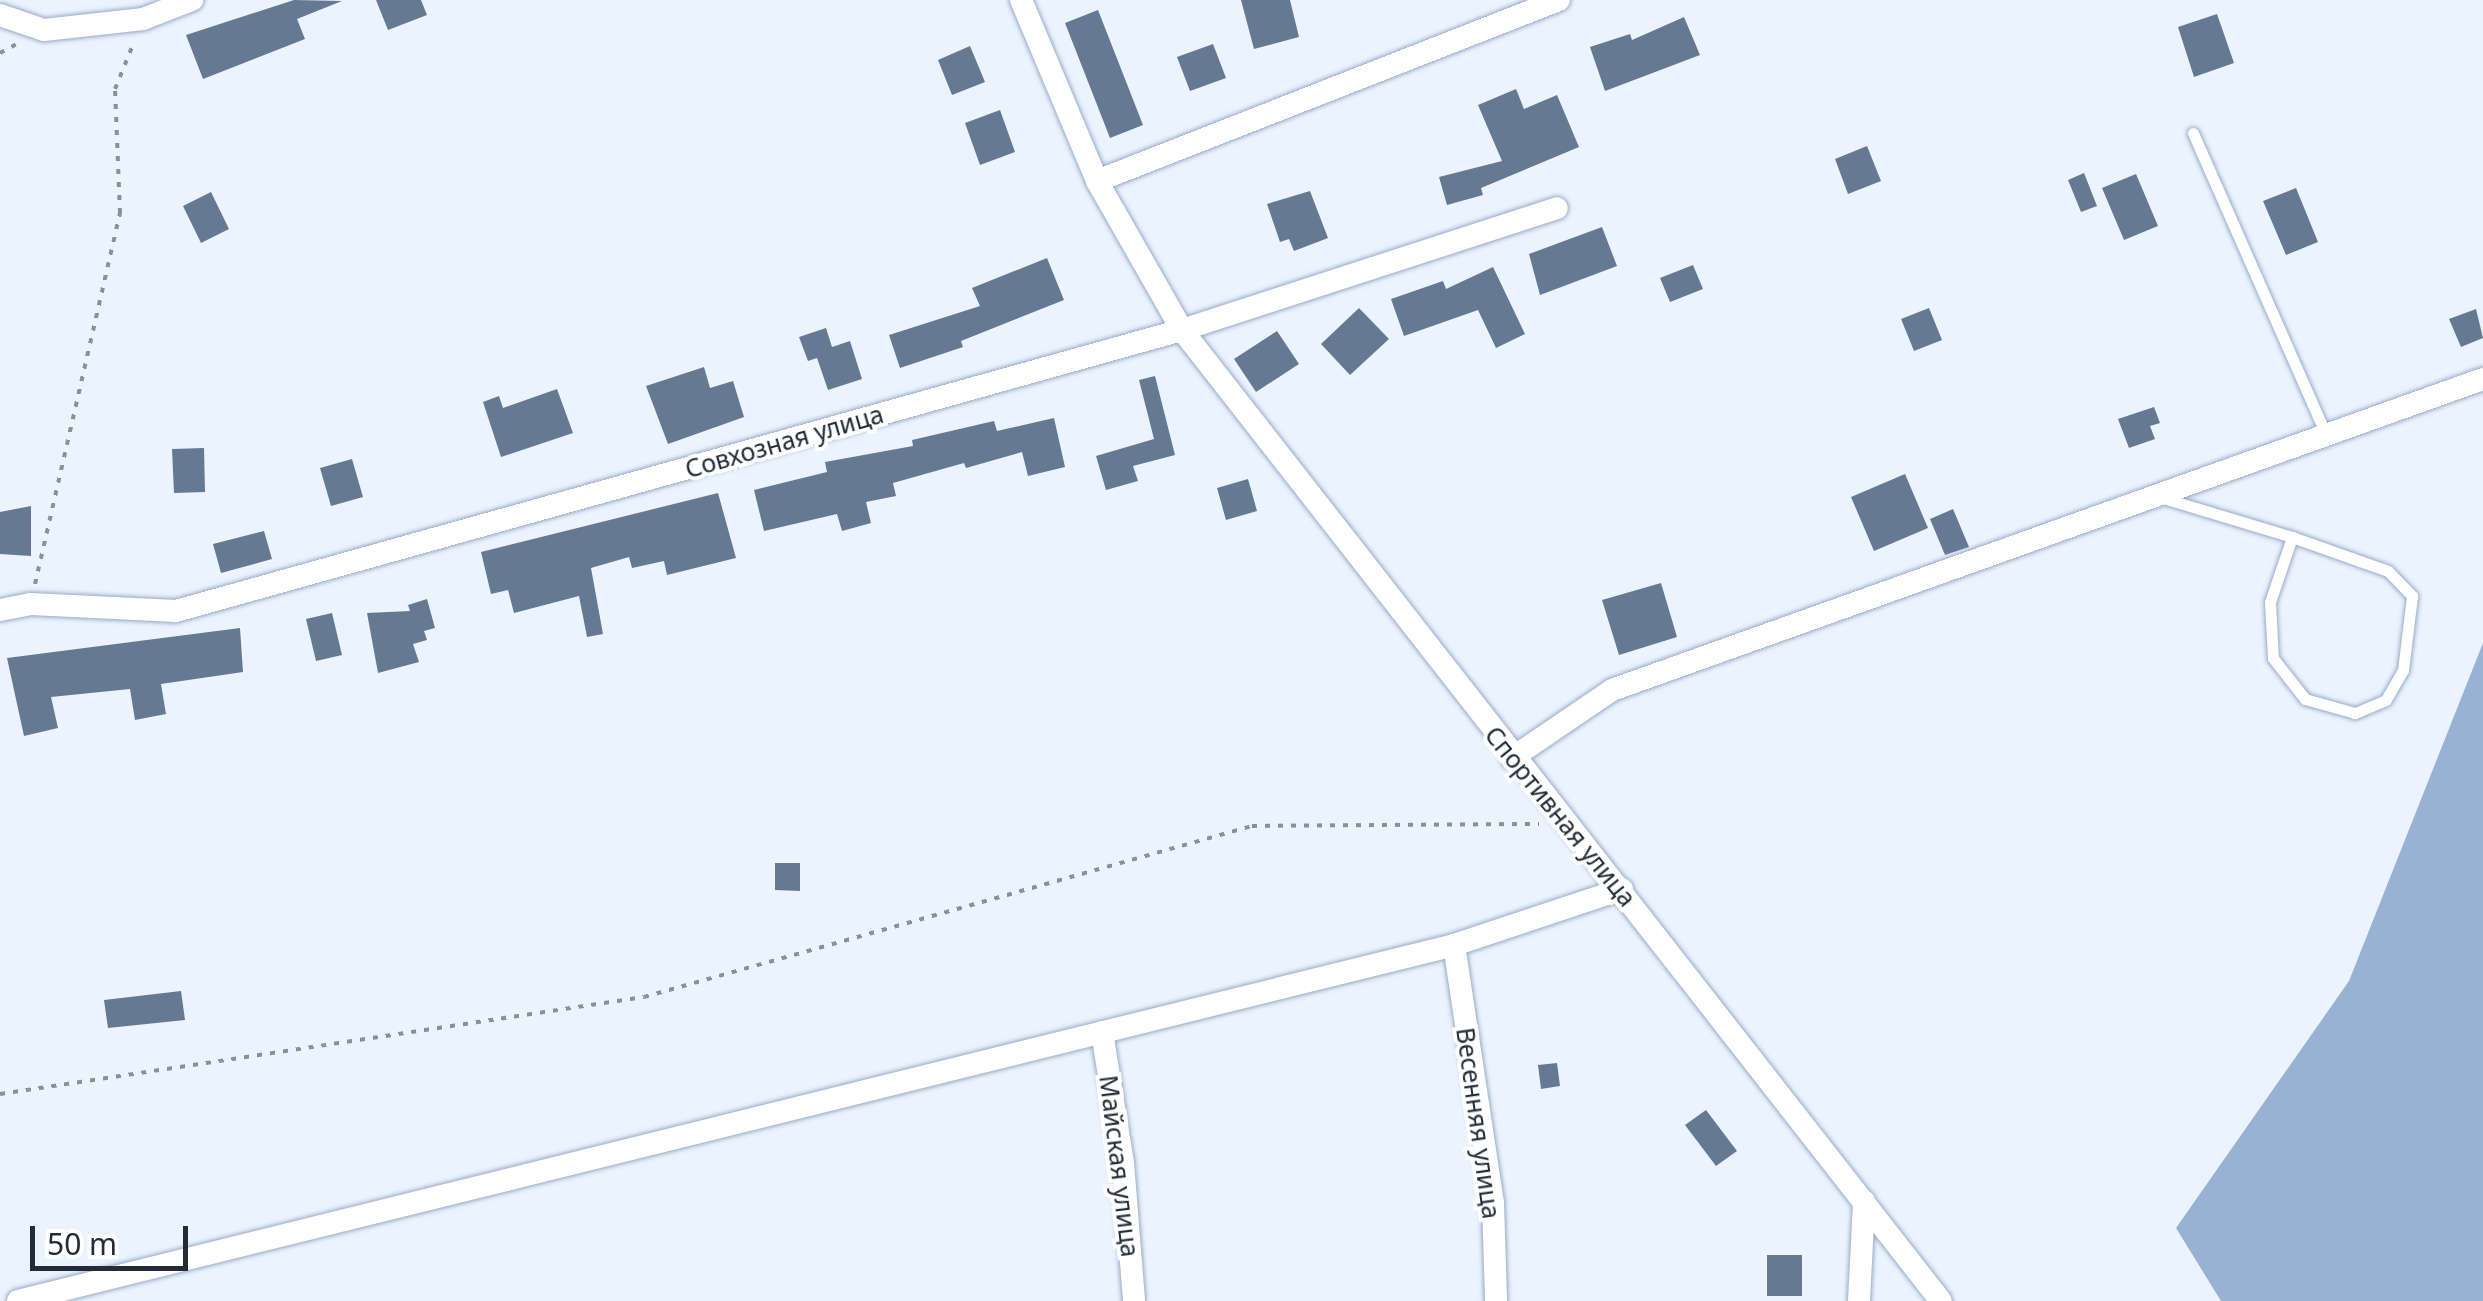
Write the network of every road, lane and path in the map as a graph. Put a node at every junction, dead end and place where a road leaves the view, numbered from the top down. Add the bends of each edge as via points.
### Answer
1 (192, 0) edge
2 (1021, 0) edge
3 (1559, 0) edge
4 (0, 15) edge
5 (143, 19) junction
6 (2193, 133) dead end
7 (1097, 181) junction
8 (1557, 208) dead end
9 (1182, 330) junction
10 (2483, 379) edge
11 (2326, 435) junction
12 (2163, 498) junction
13 (2292, 537) junction
14 (31, 604) junction
15 (0, 610) edge
16 (1512, 758) junction
17 (1568, 824) junction
18 (1622, 888) junction
19 (1454, 945) junction
20 (1102, 1032) junction
21 (0, 1094) edge
22 (1864, 1201) junction
23 (18, 1301) edge
24 (1134, 1301) edge
25 (1496, 1301) edge
26 (1859, 1301) edge
27 (1940, 1301) edge

1 - 5 street
2 - 7 street, Спортивная улица
3 - 7 street
4 - 5 street via 44,30
5 - 14 path via 114,90 120,213
6 - 11 lane
7 - 9 street, Спортивная улица
8 - 9 street, Совхозная улица
9 - 14 street, Совхозная улица via 176,611
9 - 16 street, Спортивная улица
10 - 11 street
11 - 12 street
12 - 13 lane
12 - 16 street via 1612,690
13 - 13 lane via 2270,602 2274,658 2305,699 2355,713 2386,700 2403,670 2412,596 2388,571
14 - 15 street, Совхозная улица
16 - 17 street, Спортивная улица
17 - 18 street, Спортивная улица
17 - 21 path via 1252,826 644,998
18 - 19 street
18 - 22 street, Спортивная улица
19 - 20 street
19 - 25 street, Весенняя улица via 1493,1203
20 - 23 street
20 - 24 street, Майская улица via 1123,1163
22 - 26 street
22 - 27 street, Спортивная улица

